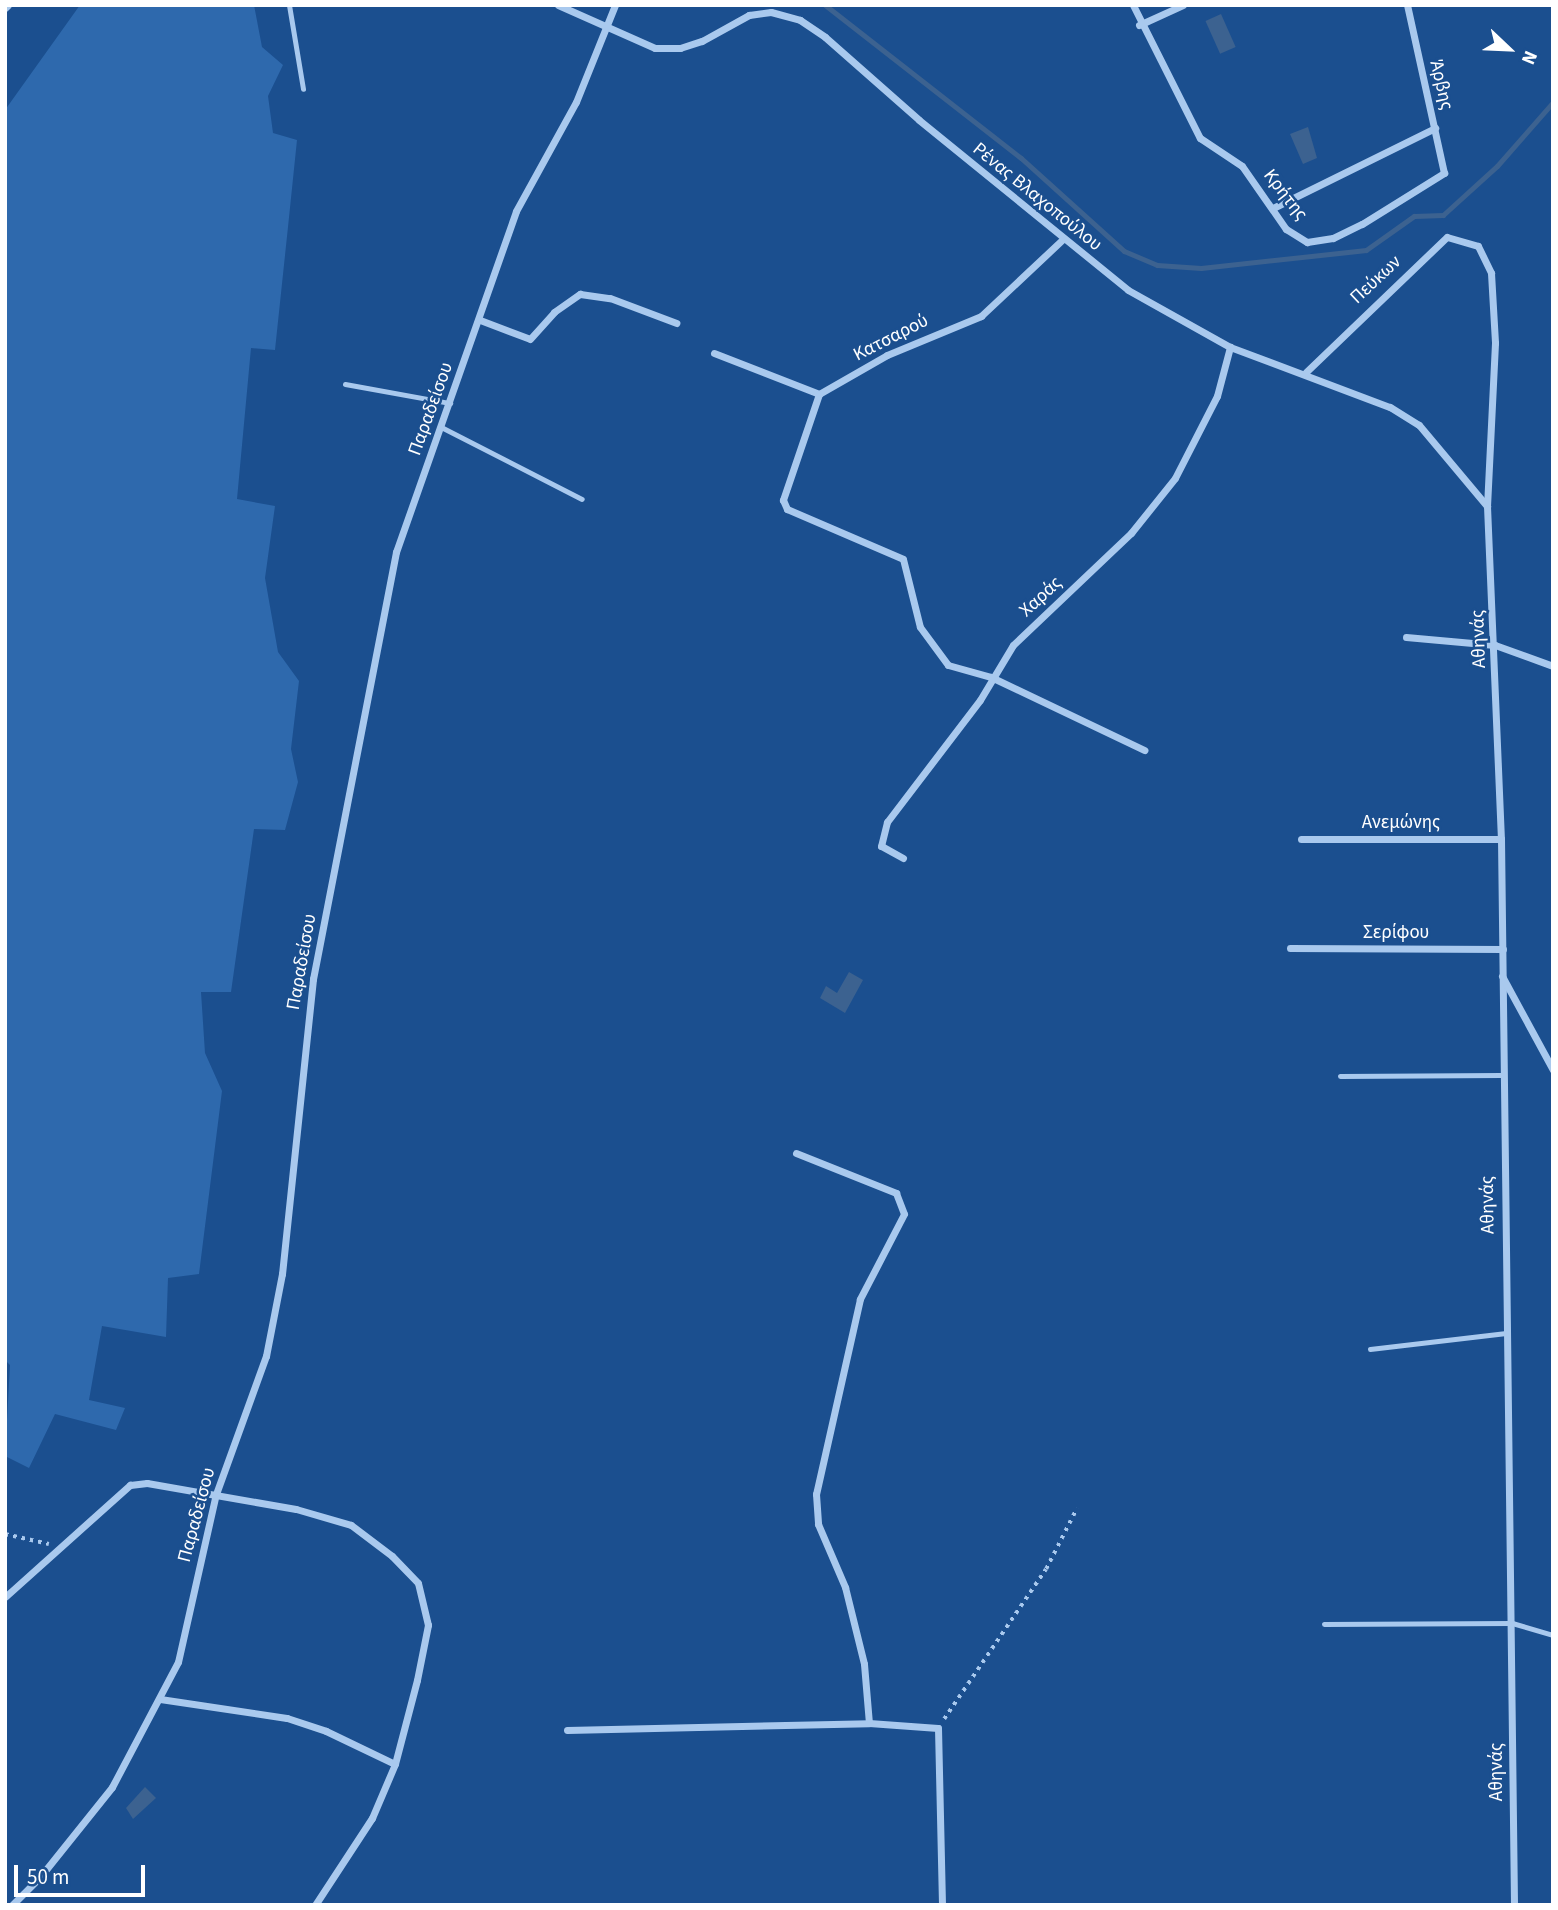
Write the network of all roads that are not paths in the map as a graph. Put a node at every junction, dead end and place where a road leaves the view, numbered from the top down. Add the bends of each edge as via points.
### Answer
1 (289, 5) edge
2 (558, 5) edge
3 (615, 5) edge
4 (1133, 5) edge
5 (1183, 5) edge
6 (1407, 5) edge
7 (607, 24) junction
8 (1139, 25) junction
9 (303, 89) dead end
10 (1435, 128) junction
11 (1444, 173) joint
12 (1273, 208) junction
13 (1062, 240) junction
14 (1478, 246) joint
15 (480, 320) junction
16 (676, 323) dead end
17 (1230, 347) junction
18 (714, 354) dead end
19 (1306, 372) junction
20 (345, 384) dead end
21 (820, 394) junction
22 (450, 403) junction
23 (441, 427) junction
24 (582, 499) dead end
25 (1487, 506) junction
26 (1406, 637) dead end
27 (1495, 645) junction
28 (1553, 666) edge
29 (991, 677) junction
30 (1143, 750) dead end
31 (1301, 839) dead end
32 (1501, 839) junction
33 (903, 858) dead end
34 (1290, 948) dead end
35 (1503, 949) junction
36 (1502, 975) junction
37 (1551, 1062) edge
38 (1501, 1075) junction
39 (1340, 1076) dead end
40 (796, 1153) dead end
41 (1506, 1333) junction
42 (1370, 1349) dead end
43 (216, 1494) junction
44 (5, 1597) edge
45 (1512, 1623) junction
46 (1324, 1624) dead end
47 (1553, 1635) edge
48 (160, 1699) junction
49 (869, 1723) junction
50 (567, 1730) dead end
51 (395, 1764) junction
52 (12, 1905) edge
53 (315, 1905) edge
54 (942, 1905) edge
55 (1514, 1905) edge

1 - 9 lane
2 - 7 street, Ρένας Βλαχοπούλου
3 - 7 street, Παραδείσου
4 - 8 street, Κρήτης
5 - 8 street
6 - 10 street, Άρβης
7 - 13 street, Ρένας Βλαχοπούλου via 655,48 680,48 749,15 771,12 800,20
7 - 15 street, Παραδείσου via 576,102 516,211
8 - 12 street, Κρήτης via 1200,138 1242,166
10 - 11 street, Άρβης
10 - 12 street
11 - 12 street, Κρήτης via 1333,238 1307,242 1286,229
13 - 17 street, Ρένας Βλαχοπούλου via 1128,290
13 - 21 street, Κατσαρού via 981,316 887,355
14 - 19 street, Πεύκων via 1447,237
14 - 25 street, Αθηνάς via 1491,273 1494,343
15 - 16 street via 530,339 554,312 580,294 610,298
15 - 22 street, Παραδείσου
17 - 19 street, Ρένας Βλαχοπούλου
17 - 29 street, Χαράς via 1217,396 1175,478 1130,533 1013,645
18 - 21 street
19 - 25 street, Ρένας Βλαχοπούλου via 1390,407 1419,425
20 - 22 lane
21 - 29 street via 783,500 787,509 903,559 920,627 933,650 948,665
22 - 23 street, Παραδείσου
23 - 24 lane
23 - 43 street, Παραδείσου via 396,552 313,979 282,1274 267,1356
25 - 27 street, Αθηνάς
26 - 27 street
27 - 28 street
27 - 32 street, Αθηνάς
29 - 30 street
29 - 33 street, Χαράς via 980,700 887,822 881,846
31 - 32 street, Ανεμώνης
32 - 35 street, Αθηνάς
34 - 35 street, Σερίφου
35 - 36 street, Αθηνάς
36 - 37 street
36 - 38 street, Αθηνάς
38 - 39 lane
38 - 41 street, Αθηνάς
40 - 49 street via 896,1193 904,1214 860,1299 816,1494 818,1524 845,1587 864,1664
41 - 42 lane
41 - 45 street, Αθηνάς
43 - 44 street via 130,1485
43 - 48 street, Παραδείσου via 178,1662
43 - 51 street via 351,1525 418,1583 428,1625
45 - 46 lane
45 - 47 lane
45 - 55 street, Αθηνάς
48 - 51 street via 287,1718
48 - 52 street, Παραδείσου via 112,1787
49 - 50 street
49 - 54 street via 938,1728
51 - 53 street via 372,1818

